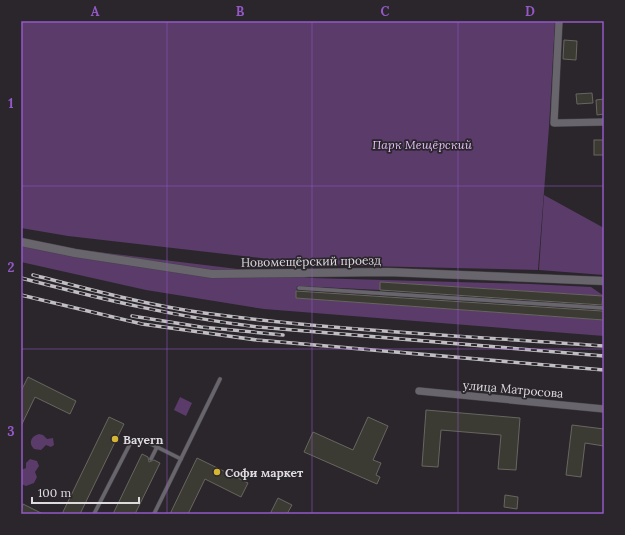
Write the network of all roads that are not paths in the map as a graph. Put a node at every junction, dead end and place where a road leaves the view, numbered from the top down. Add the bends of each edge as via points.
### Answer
1 (559, 21) edge
2 (604, 122) edge
3 (21, 242) edge
4 (604, 281) edge
5 (299, 288) dead end
6 (604, 308) edge
7 (220, 379) dead end
8 (419, 391) dead end
9 (604, 409) edge
10 (157, 447) junction
11 (151, 458) dead end
12 (181, 459) junction
13 (94, 514) edge
14 (154, 514) edge

1 - 2 street via 554,123
3 - 4 street, Новомещёрский проезд via 212,274 388,272
5 - 6 lane
7 - 12 lane
8 - 9 street, улица Матросова
10 - 11 lane
10 - 12 lane
10 - 13 lane via 138,438 129,442
12 - 14 lane

